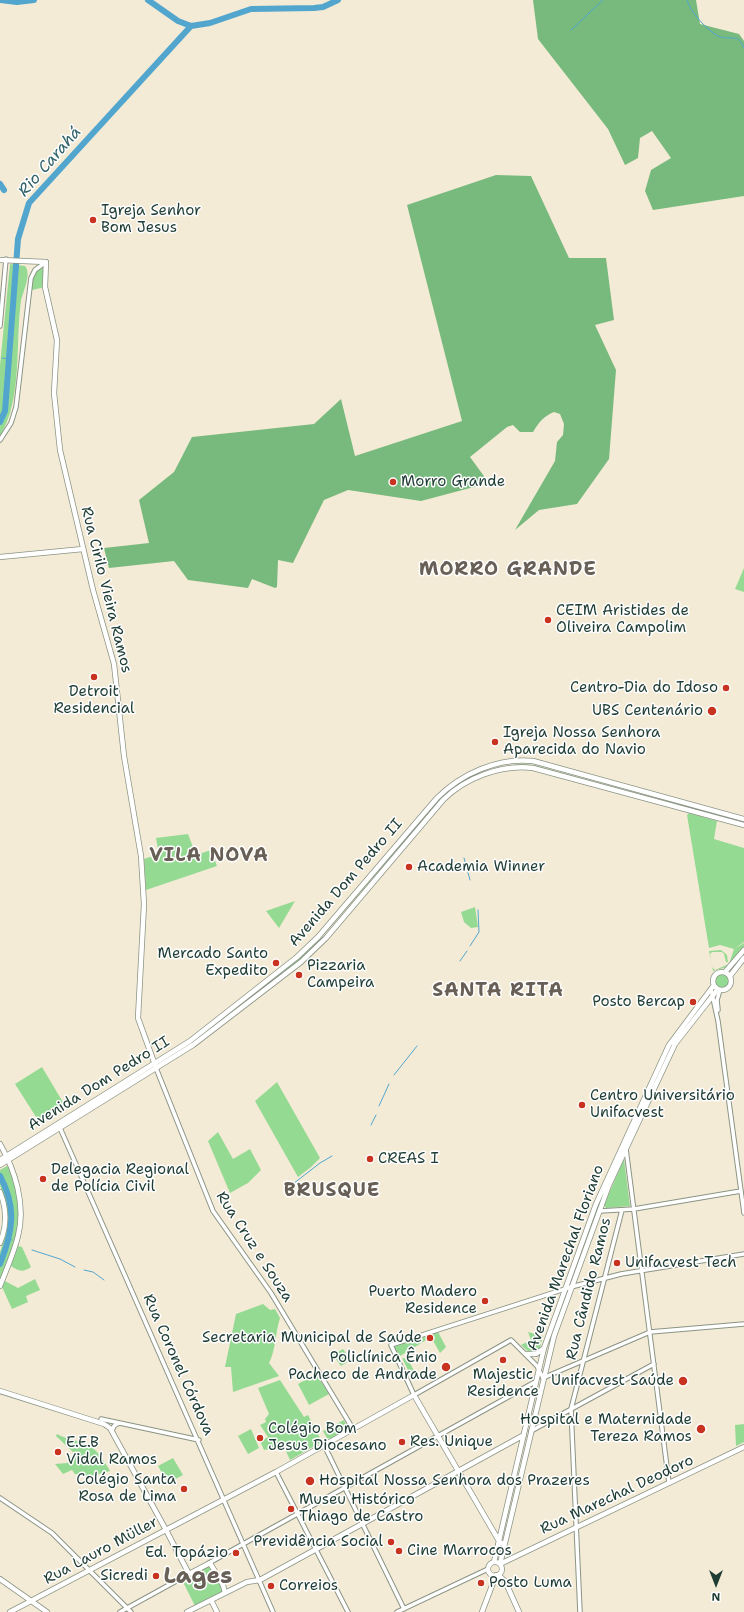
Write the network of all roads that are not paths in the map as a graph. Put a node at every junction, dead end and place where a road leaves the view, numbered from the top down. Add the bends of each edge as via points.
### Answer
1 (0, 260) edge
2 (8, 260) junction
3 (46, 262) junction
4 (0, 326) edge
5 (0, 440) edge
6 (83, 550) junction
7 (0, 557) edge
8 (744, 819) edge
9 (744, 825) edge
10 (744, 950) edge
11 (744, 958) edge
12 (725, 972) junction
13 (730, 976) junction
14 (712, 987) junction
15 (719, 990) junction
16 (713, 995) junction
17 (718, 1021) junction
18 (156, 1066) junction
19 (60, 1128) junction
20 (0, 1144) edge
21 (626, 1148) junction
22 (8, 1158) junction
23 (1, 1162) edge
24 (741, 1191) junction
25 (0, 1192) edge
26 (634, 1209) junction
27 (600, 1210) junction
28 (622, 1210) junction
29 (744, 1213) edge
30 (0, 1243) edge
31 (744, 1254) edge
32 (642, 1269) junction
33 (604, 1278) junction
34 (0, 1286) edge
35 (571, 1287) junction
36 (565, 1289) junction
37 (744, 1324) edge
38 (650, 1332) junction
39 (544, 1348) junction
40 (526, 1354) junction
41 (583, 1361) junction
42 (654, 1364) junction
43 (539, 1368) junction
44 (543, 1378) junction
45 (536, 1382) junction
46 (0, 1391) edge
47 (414, 1395) junction
48 (571, 1409) junction
49 (119, 1423) junction
50 (104, 1424) junction
51 (353, 1429) junction
52 (112, 1431) junction
53 (531, 1432) junction
54 (438, 1436) junction
55 (523, 1436) junction
56 (199, 1440) junction
57 (328, 1443) junction
58 (744, 1447) edge
59 (458, 1471) junction
60 (276, 1472) junction
61 (670, 1483) junction
62 (345, 1488) junction
63 (0, 1498) edge
64 (225, 1499) junction
65 (298, 1514) junction
66 (362, 1524) junction
67 (576, 1527) junction
68 (166, 1530) junction
69 (499, 1541) junction
70 (244, 1543) junction
71 (504, 1545) junction
72 (316, 1549) junction
73 (494, 1562) junction
74 (209, 1563) junction
75 (500, 1564) junction
76 (488, 1569) junction
77 (89, 1570) junction
78 (189, 1574) junction
79 (496, 1575) junction
80 (0, 1579) edge
81 (260, 1580) junction
82 (225, 1593) junction
83 (211, 1600) junction
84 (31, 1601) junction
85 (127, 1608) junction
86 (404, 1608) junction
87 (10, 1612) edge
88 (47, 1612) edge
89 (120, 1612) edge
90 (131, 1612) edge
91 (187, 1612) edge
92 (217, 1612) edge
93 (273, 1612) edge
94 (348, 1612) edge
95 (397, 1612) edge
96 (482, 1612) edge
97 (519, 1612) edge
98 (580, 1612) edge

1 - 2 main road
2 - 3 main road
2 - 4 street
3 - 5 street via 34,270 31,278 16,407 11,422
3 - 6 main road, Rua Cirilo Vieira Ramos via 45,288 57,340 54,393 58,435
6 - 7 main road
6 - 18 main road, Rua Cirilo Vieira Ramos via 116,672 124,756 143,881 138,1018
8 - 18 main road, Avenida Dom Pedro II via 533,761 510,762 472,773 437,798 305,950
9 - 18 main road, Avenida Dom Pedro II via 533,768 507,769 474,778 460,785 443,800 326,938 306,958 193,1045
10 - 12 main road
11 - 13 main road
12 - 13 main road
12 - 14 main road via 715,975
13 - 15 main road via 730,985
14 - 15 main road
14 - 16 street
14 - 36 main road, Avenida Marechal Floriano via 670,1045 605,1181
15 - 16 main road, Avenida Marechal Floriano
15 - 17 street
16 - 17 street
16 - 21 main road, Avenida Marechal Floriano via 675,1044
17 - 24 street
18 - 19 main road, Avenida Dom Pedro II
18 - 22 main road, Avenida Dom Pedro II
18 - 51 street, Rua Cruz e Souza via 213,1211 278,1304
19 - 22 main road, Avenida Dom Pedro II
19 - 56 street, Rua Coronel Córdova
20 - 22 main road
21 - 26 street
21 - 27 main road, Avenida Marechal Floriano
22 - 23 main road, Avenida Dom Pedro II
22 - 34 main road via 18,1190 20,1220 17,1240
24 - 26 street
24 - 29 street
25 - 30 main road via 6,1216
26 - 28 street
26 - 32 street
27 - 28 street
27 - 35 main road, Avenida Marechal Floriano
28 - 33 street, Rua Cândido Ramos
31 - 32 street
32 - 33 street
32 - 38 street
33 - 35 street
33 - 41 street, Rua Cândido Ramos
35 - 36 street
35 - 44 main road, Avenida Marechal Floriano
36 - 39 main road, Avenida Marechal Floriano
36 - 47 street via 390,1345
37 - 38 street
38 - 41 street
38 - 42 street
39 - 40 main road via 536,1354
39 - 43 main road, Avenida Marechal Floriano
40 - 43 street
40 - 47 street via 511,1340
41 - 44 street
41 - 48 street, Rua Cândido Ramos
42 - 48 street
42 - 61 street
43 - 44 street
43 - 45 main road, Avenida Marechal Floriano
44 - 53 main road, Avenida Marechal Floriano
45 - 54 street
45 - 55 main road, Avenida Marechal Floriano
46 - 50 main road
47 - 51 main road, Rua Lauro Müller
47 - 54 main road
48 - 53 street
48 - 67 street, Rua Cândido Ramos
49 - 50 street via 101,1419
49 - 52 street
49 - 56 street
50 - 52 main road
51 - 57 main road, Rua Lauro Müller
52 - 68 main road
53 - 55 main road
53 - 71 main road, Avenida Marechal Floriano
54 - 59 main road
54 - 62 street
55 - 59 main road
55 - 69 main road, Avenida Marechal Floriano
56 - 64 street, Rua Coronel Córdova
57 - 60 main road, Rua Lauro Müller
57 - 62 street via 326,1449
58 - 61 main road, Rua Marechal Deodoro
59 - 66 main road
59 - 69 main road
60 - 64 main road, Rua Lauro Müller
60 - 65 street
61 - 67 main road, Rua Marechal Deodoro
62 - 65 street
62 - 66 street
63 - 77 street via 48,1530
64 - 68 main road, Rua Lauro Müller
64 - 70 street, Rua Coronel Córdova
65 - 70 street
65 - 72 street
66 - 72 main road
66 - 86 street
67 - 75 main road, Rua Marechal Deodoro
67 - 98 street, Rua Cândido Ramos
68 - 77 main road, Rua Lauro Müller
68 - 78 main road
69 - 71 main road
69 - 73 main road, Avenida Marechal Floriano
70 - 74 street
70 - 81 street, Rua Coronel Córdova
71 - 75 main road, Avenida Marechal Floriano
72 - 81 main road
72 - 94 street
73 - 75 main road
73 - 76 main road
74 - 78 main road
74 - 82 main road via 212,1564
75 - 79 main road via 501,1570
76 - 79 main road via 489,1573
76 - 86 street
77 - 84 main road, Rua Lauro Müller
77 - 85 street
78 - 85 street
79 - 96 main road
79 - 97 main road via 505,1581
80 - 84 main road
81 - 82 main road via 250,1580
81 - 93 street, Rua Coronel Córdova
82 - 83 main road
83 - 91 main road
83 - 92 main road
84 - 87 main road, Rua Lauro Müller
84 - 88 main road
85 - 89 street
85 - 90 street
86 - 95 street

